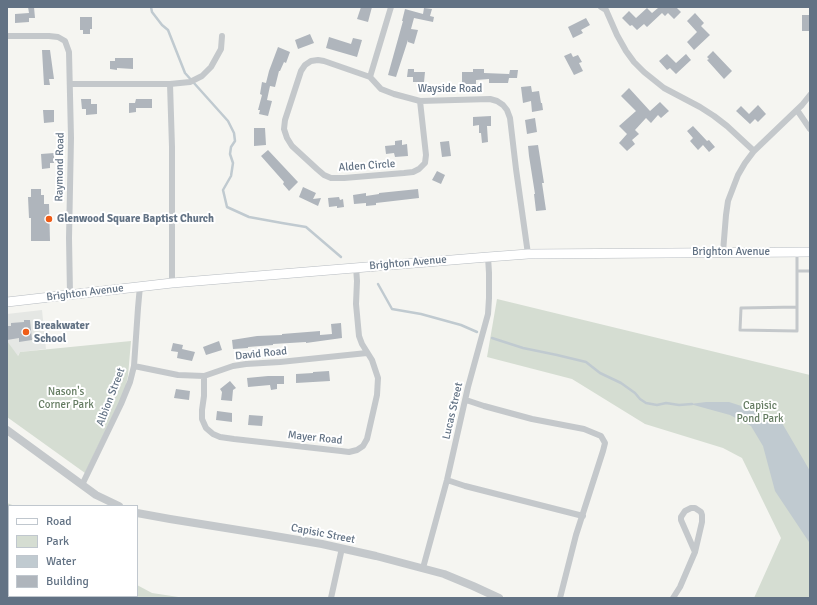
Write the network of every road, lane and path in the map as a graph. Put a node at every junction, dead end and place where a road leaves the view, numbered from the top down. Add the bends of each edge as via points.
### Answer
1 (391, 7) edge
2 (605, 8) edge
3 (7, 36) edge
4 (222, 36) dead end
5 (370, 77) junction
6 (70, 84) junction
7 (170, 84) junction
8 (810, 95) edge
9 (420, 101) junction
10 (797, 110) junction
11 (810, 129) edge
12 (754, 151) junction
13 (723, 252) junction
14 (797, 252) junction
15 (810, 252) edge
16 (528, 254) junction
17 (488, 257) junction
18 (356, 268) junction
19 (810, 270) edge
20 (797, 271) junction
21 (172, 283) junction
22 (140, 286) junction
23 (70, 294) junction
24 (7, 302) edge
25 (797, 307) junction
26 (367, 353) junction
27 (134, 366) junction
28 (204, 376) junction
29 (466, 400) junction
30 (7, 430) edge
31 (447, 480) junction
32 (82, 485) junction
33 (117, 505) edge
34 (138, 513) edge
35 (583, 516) junction
36 (342, 548) junction
37 (695, 552) junction
38 (423, 568) junction
39 (331, 598) edge
40 (499, 598) edge
41 (560, 598) edge
42 (673, 598) edge

1 - 5 street
2 - 12 street via 626,51 644,72 664,88 714,116
3 - 6 street, Raymond Road via 49,36 65,41 69,52
4 - 7 street via 221,49 207,72 190,82
5 - 9 street, Wayside Road via 381,89
5 - 9 street, Alden Circle via 318,60 311,61 301,71 284,129 292,146 324,175 344,178 413,172 419,169 426,155
6 - 7 street
6 - 23 street, Raymond Road
7 - 21 street
8 - 10 street
9 - 16 street, Wayside Road via 490,99 497,101 507,110
10 - 11 street
10 - 12 street
12 - 13 street via 738,175 728,201
13 - 14 main road, Brighton Avenue
13 - 16 main road, Brighton Avenue
14 - 15 main road, Brighton Avenue
14 - 20 lane
16 - 17 main road, Brighton Avenue
17 - 18 main road, Brighton Avenue
17 - 29 street, Lucas Street via 488,314
18 - 21 main road, Brighton Avenue
18 - 26 street, Mayer Road via 359,336
19 - 20 lane
20 - 25 lane
21 - 22 main road, Brighton Avenue
22 - 23 main road, Brighton Avenue
22 - 27 street, Albion Street
23 - 24 main road, Brighton Avenue
25 - 25 lane via 797,331 740,330 741,308
26 - 28 street, David Road via 246,364
26 - 28 street, Mayer Road via 378,378 377,395 367,439 363,446 349,452 234,439 213,434 206,428 202,419
27 - 28 street, David Road via 178,375
27 - 32 street, Albion Street via 122,404
29 - 31 street, Lucas Street
29 - 35 street via 532,419 592,431 601,436 604,443 603,451
30 - 32 street
31 - 35 street
31 - 38 street, Lucas Street
32 - 33 street
34 - 36 street, Capisic Street
35 - 41 street
36 - 38 street, Capisic Street
36 - 39 street
37 - 37 street via 703,519 701,512 691,508 685,511 681,520
37 - 42 street
38 - 40 street, Capisic Street via 459,579

